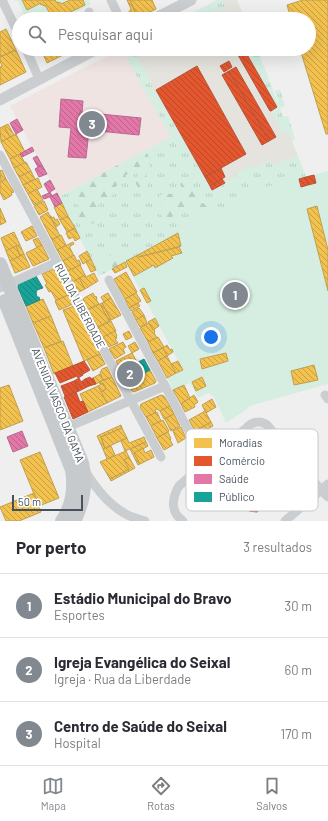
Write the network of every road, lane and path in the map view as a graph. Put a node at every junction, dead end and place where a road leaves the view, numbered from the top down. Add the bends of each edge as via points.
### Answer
1 (2, 0) edge
2 (112, 0) edge
3 (191, 0) edge
4 (117, 12) edge
5 (168, 12) edge
6 (12, 21) edge
7 (29, 56) edge
8 (84, 56) edge
9 (39, 80) junction
10 (0, 100) edge
11 (0, 155) edge
12 (57, 262) junction
13 (0, 264) edge
14 (109, 280) dead end
15 (3, 288) edge
16 (165, 386) junction
17 (131, 401) junction
18 (188, 429) edge
19 (246, 429) edge
20 (271, 429) edge
21 (62, 430) junction
22 (161, 457) dead end
23 (78, 469) junction
24 (186, 478) edge
25 (324, 487) edge
26 (328, 497) edge
27 (296, 511) edge
28 (62, 521) edge
29 (74, 521) edge
30 (145, 521) edge
31 (182, 521) edge
32 (285, 521) edge

1 - 6 street
2 - 4 street
3 - 5 street
7 - 9 street
8 - 9 street
9 - 10 street
11 - 12 street, RUA DA LIBERDADE
12 - 15 street
12 - 17 street, RUA DA LIBERDADE
13 - 15 main road, AVENIDA VASCO DA GAMA
14 - 16 street
15 - 21 main road, AVENIDA VASCO DA GAMA
16 - 17 street
16 - 18 street
17 - 21 street
17 - 22 street, RUA DA LIBERDADE
19 - 20 street via 260,421
21 - 23 main road, AVENIDA VASCO DA GAMA
23 - 28 main road via 72,500
23 - 29 main road via 84,491
23 - 30 street, AVENIDA VASCO DA GAMA via 115,507 125,514
24 - 31 street via 179,486 173,501 176,514
25 - 26 street
27 - 32 street

